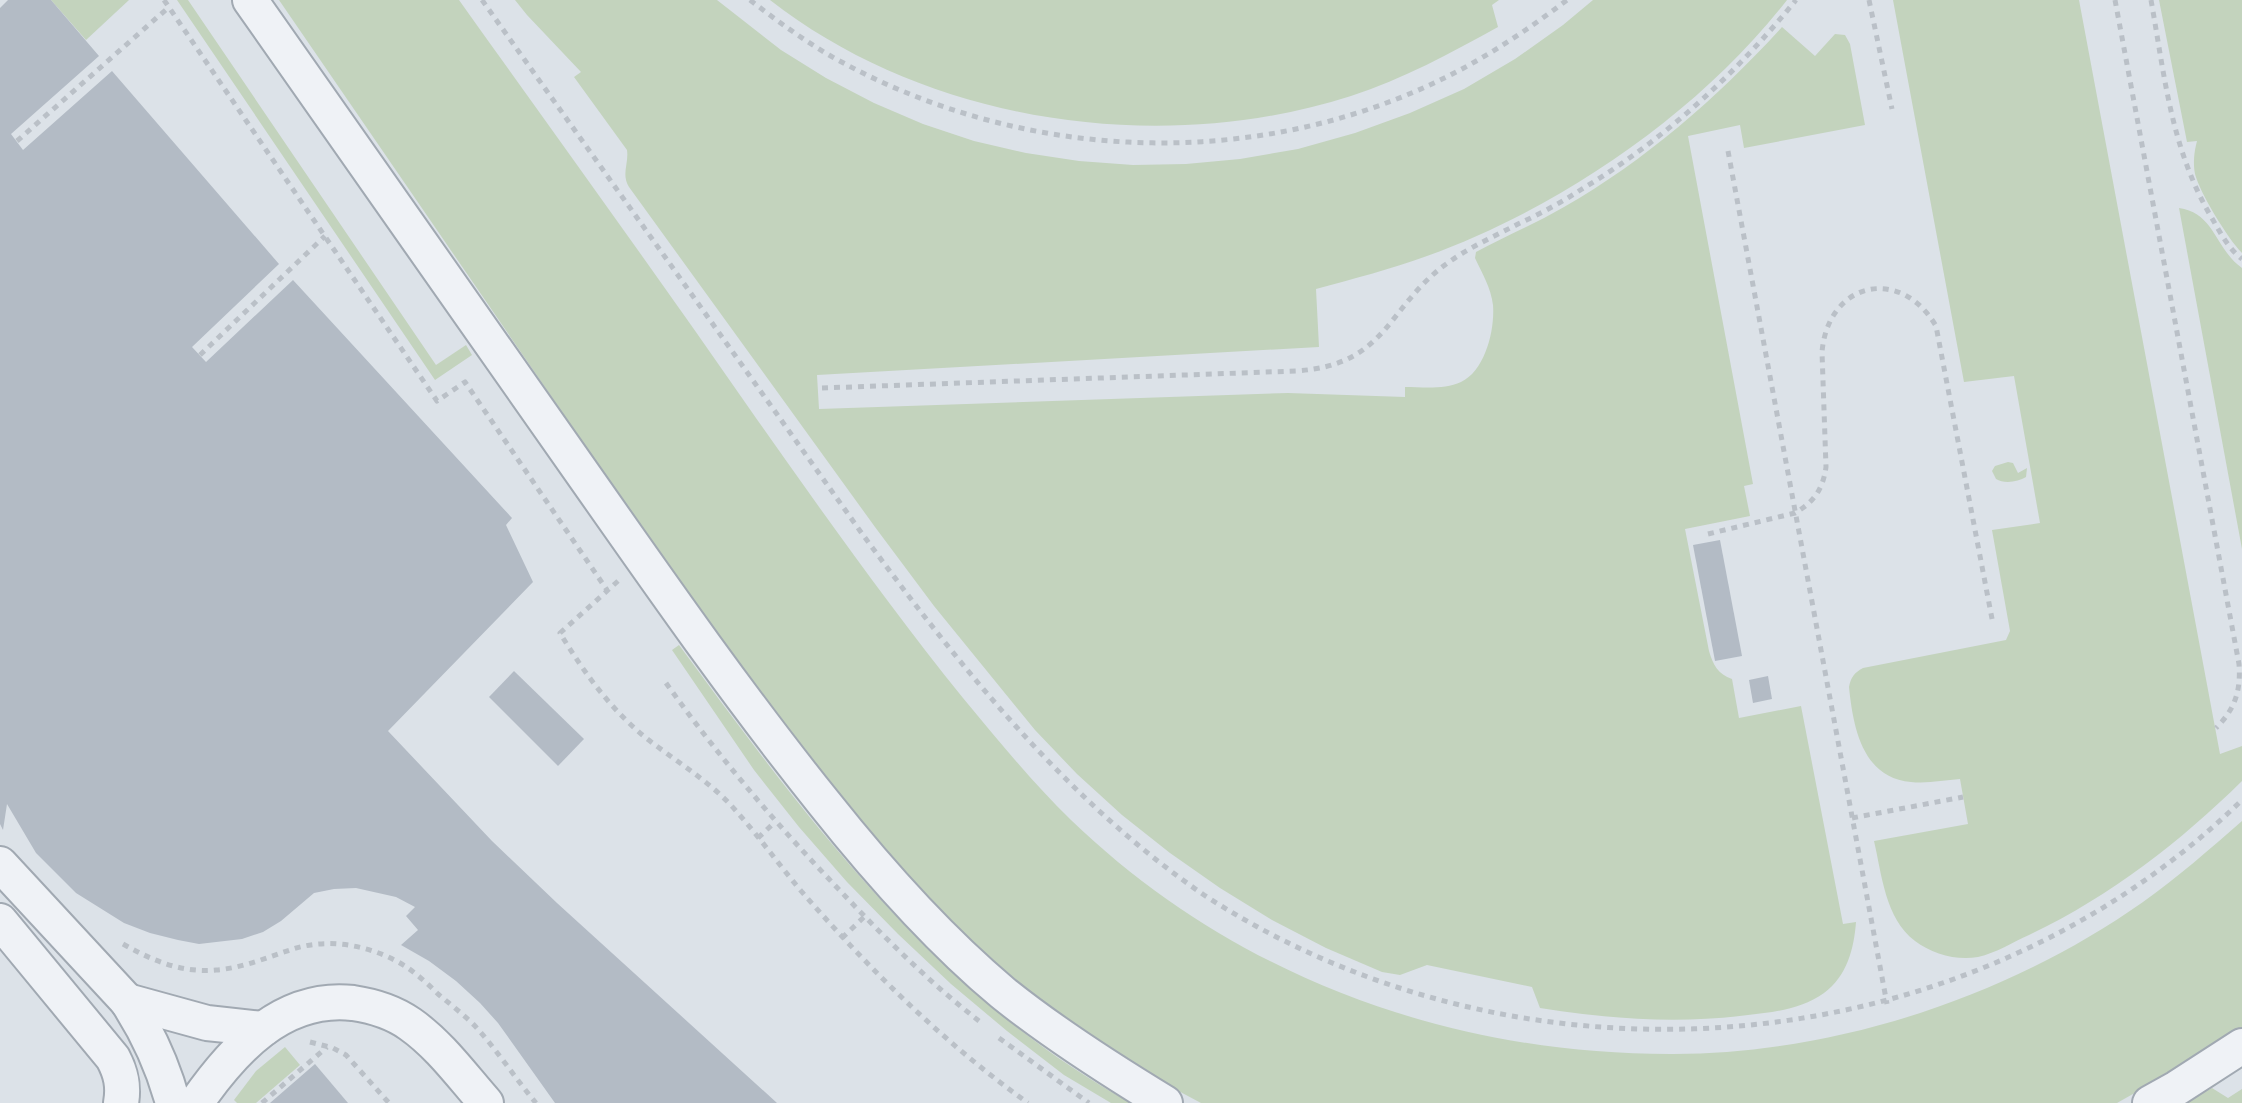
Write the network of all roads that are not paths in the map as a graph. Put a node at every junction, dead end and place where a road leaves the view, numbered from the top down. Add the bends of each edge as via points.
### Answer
1 (250, 0) edge
2 (0, 864) edge
3 (0, 921) edge
4 (72, 942) junction
5 (37, 966) junction
6 (127, 1001) junction
7 (263, 1029) junction
8 (2242, 1046) edge
9 (121, 1103) edge
10 (173, 1103) edge
11 (196, 1103) edge
12 (486, 1103) edge
13 (1165, 1103) edge
14 (2150, 1103) edge

1 - 13 lane via 731,684 845,829 906,900 1001,991 1064,1039
2 - 4 lane
3 - 5 lane
4 - 5 lane
4 - 6 lane
5 - 9 lane via 113,1058 123,1084
6 - 7 lane via 207,1023
6 - 10 lane via 151,1041
7 - 11 lane via 232,1056
7 - 12 lane via 285,1014 324,1004 367,1005 423,1034
8 - 14 lane

